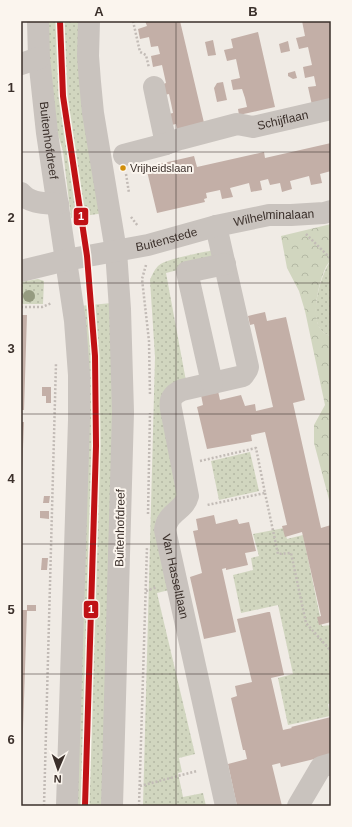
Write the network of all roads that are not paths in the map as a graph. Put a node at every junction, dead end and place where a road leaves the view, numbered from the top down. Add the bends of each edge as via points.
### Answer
1 (38, 21) edge
2 (89, 21) edge
3 (30, 61) edge
4 (154, 87) road end
5 (331, 109) edge
6 (166, 144) junction
7 (124, 154) road end
8 (21, 193) edge
9 (58, 204) junction
10 (331, 211) edge
11 (216, 226) junction
12 (116, 251) junction
13 (66, 260) junction
14 (225, 264) junction
15 (21, 271) edge
16 (212, 383) junction
17 (331, 764) edge
18 (67, 806) edge
19 (112, 806) edge
20 (226, 806) edge
21 (298, 806) edge

1 - 3 street, Buitenhofdreef
2 - 12 street, Buitenhofdreef via 93,113
3 - 9 street, Buitenhofdreef via 47,133
4 - 6 street
5 - 6 street, Schijflaan via 252,127 237,124
6 - 7 street, Schijflaan
8 - 9 street via 24,197 37,202
9 - 13 street, Buitenhofdreef
10 - 11 street, Wilhelminalaan via 269,215
11 - 12 street, Buitenstede via 144,255
11 - 14 street, Van Hasseltlaan
12 - 13 street
12 - 19 street, Buitenhofdreef via 123,412
13 - 15 street
13 - 18 street, Buitenhofdreef via 75,321 79,375
14 - 16 street, Van Hasseltlaan via 248,367 242,376
14 - 16 street via 187,272
16 - 20 street, Van Hasseltlaan via 182,390 171,399 170,409 188,496 184,505 168,518 165,530
17 - 21 street via 321,767

